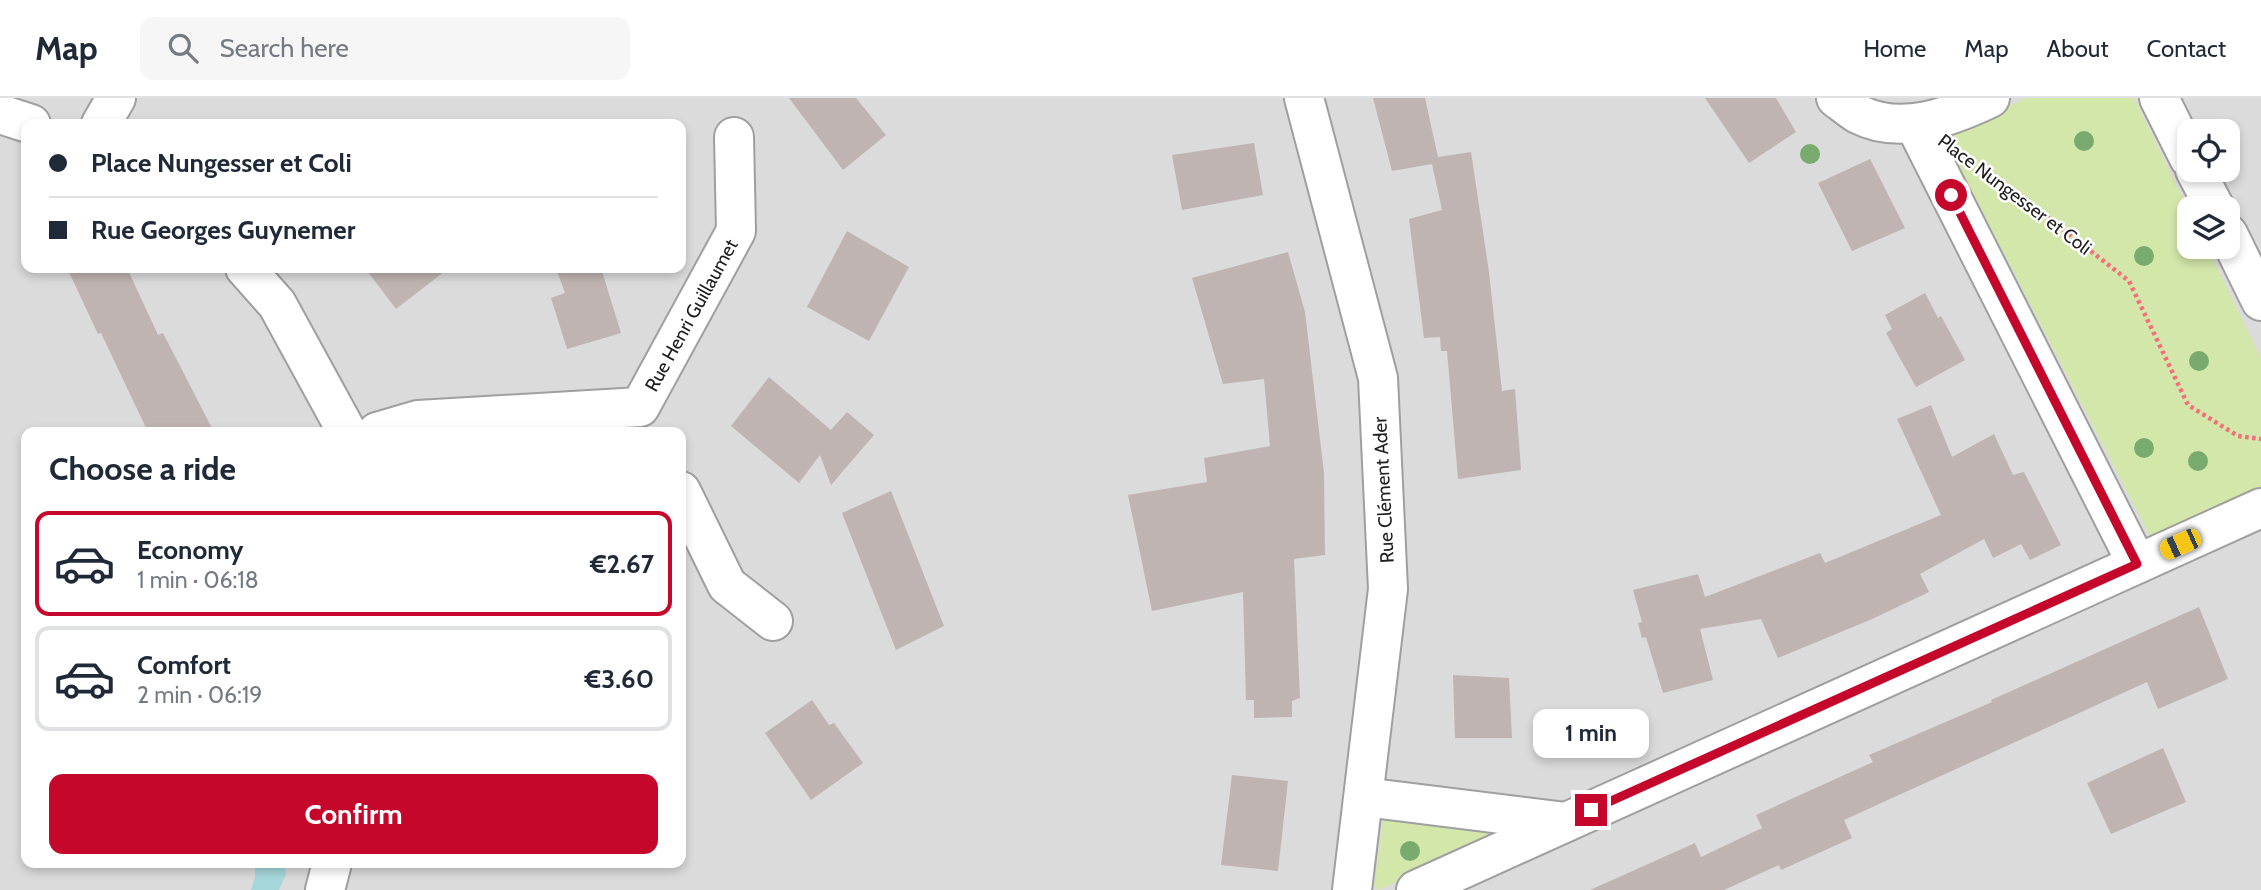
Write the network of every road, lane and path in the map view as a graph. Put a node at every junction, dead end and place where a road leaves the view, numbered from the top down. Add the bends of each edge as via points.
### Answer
1 (116, 98) edge
2 (1304, 98) edge
3 (1836, 98) edge
4 (1990, 98) edge
5 (2159, 98) edge
6 (0, 114) edge
7 (104, 119) edge
8 (21, 121) edge
9 (1915, 125) junction
10 (2177, 134) edge
11 (734, 137) dead end
12 (1985, 168) dead end
13 (2240, 258) edge
14 (249, 273) edge
15 (2261, 301) edge
16 (646, 420) edge
17 (344, 427) edge
18 (394, 427) edge
19 (2261, 439) edge
20 (686, 501) edge
21 (2261, 508) edge
22 (2137, 564) junction
23 (774, 621) dead end
24 (1364, 797) junction
25 (1566, 822) junction
26 (331, 868) edge
27 (325, 890) edge
28 (1352, 890) edge
29 (1416, 890) edge

1 - 7 street
2 - 24 street, Rue Clément Ader via 1378,378 1388,589
3 - 9 street via 1859,114
4 - 9 street
5 - 10 street
6 - 8 street
9 - 22 street, Place Nungesser et Coli
11 - 16 street, Rue Henri Guillaumet via 736,231
12 - 19 path, Place Nungesser et Coli via 2129,281 2188,405 2238,436
13 - 15 street
14 - 17 street via 277,304
16 - 18 street, Rue Henri Guillaumet via 418,420
20 - 23 street via 727,585
21 - 22 street
22 - 25 street
24 - 25 street
24 - 28 street, Rue Clément Ader
25 - 29 street
26 - 27 street

